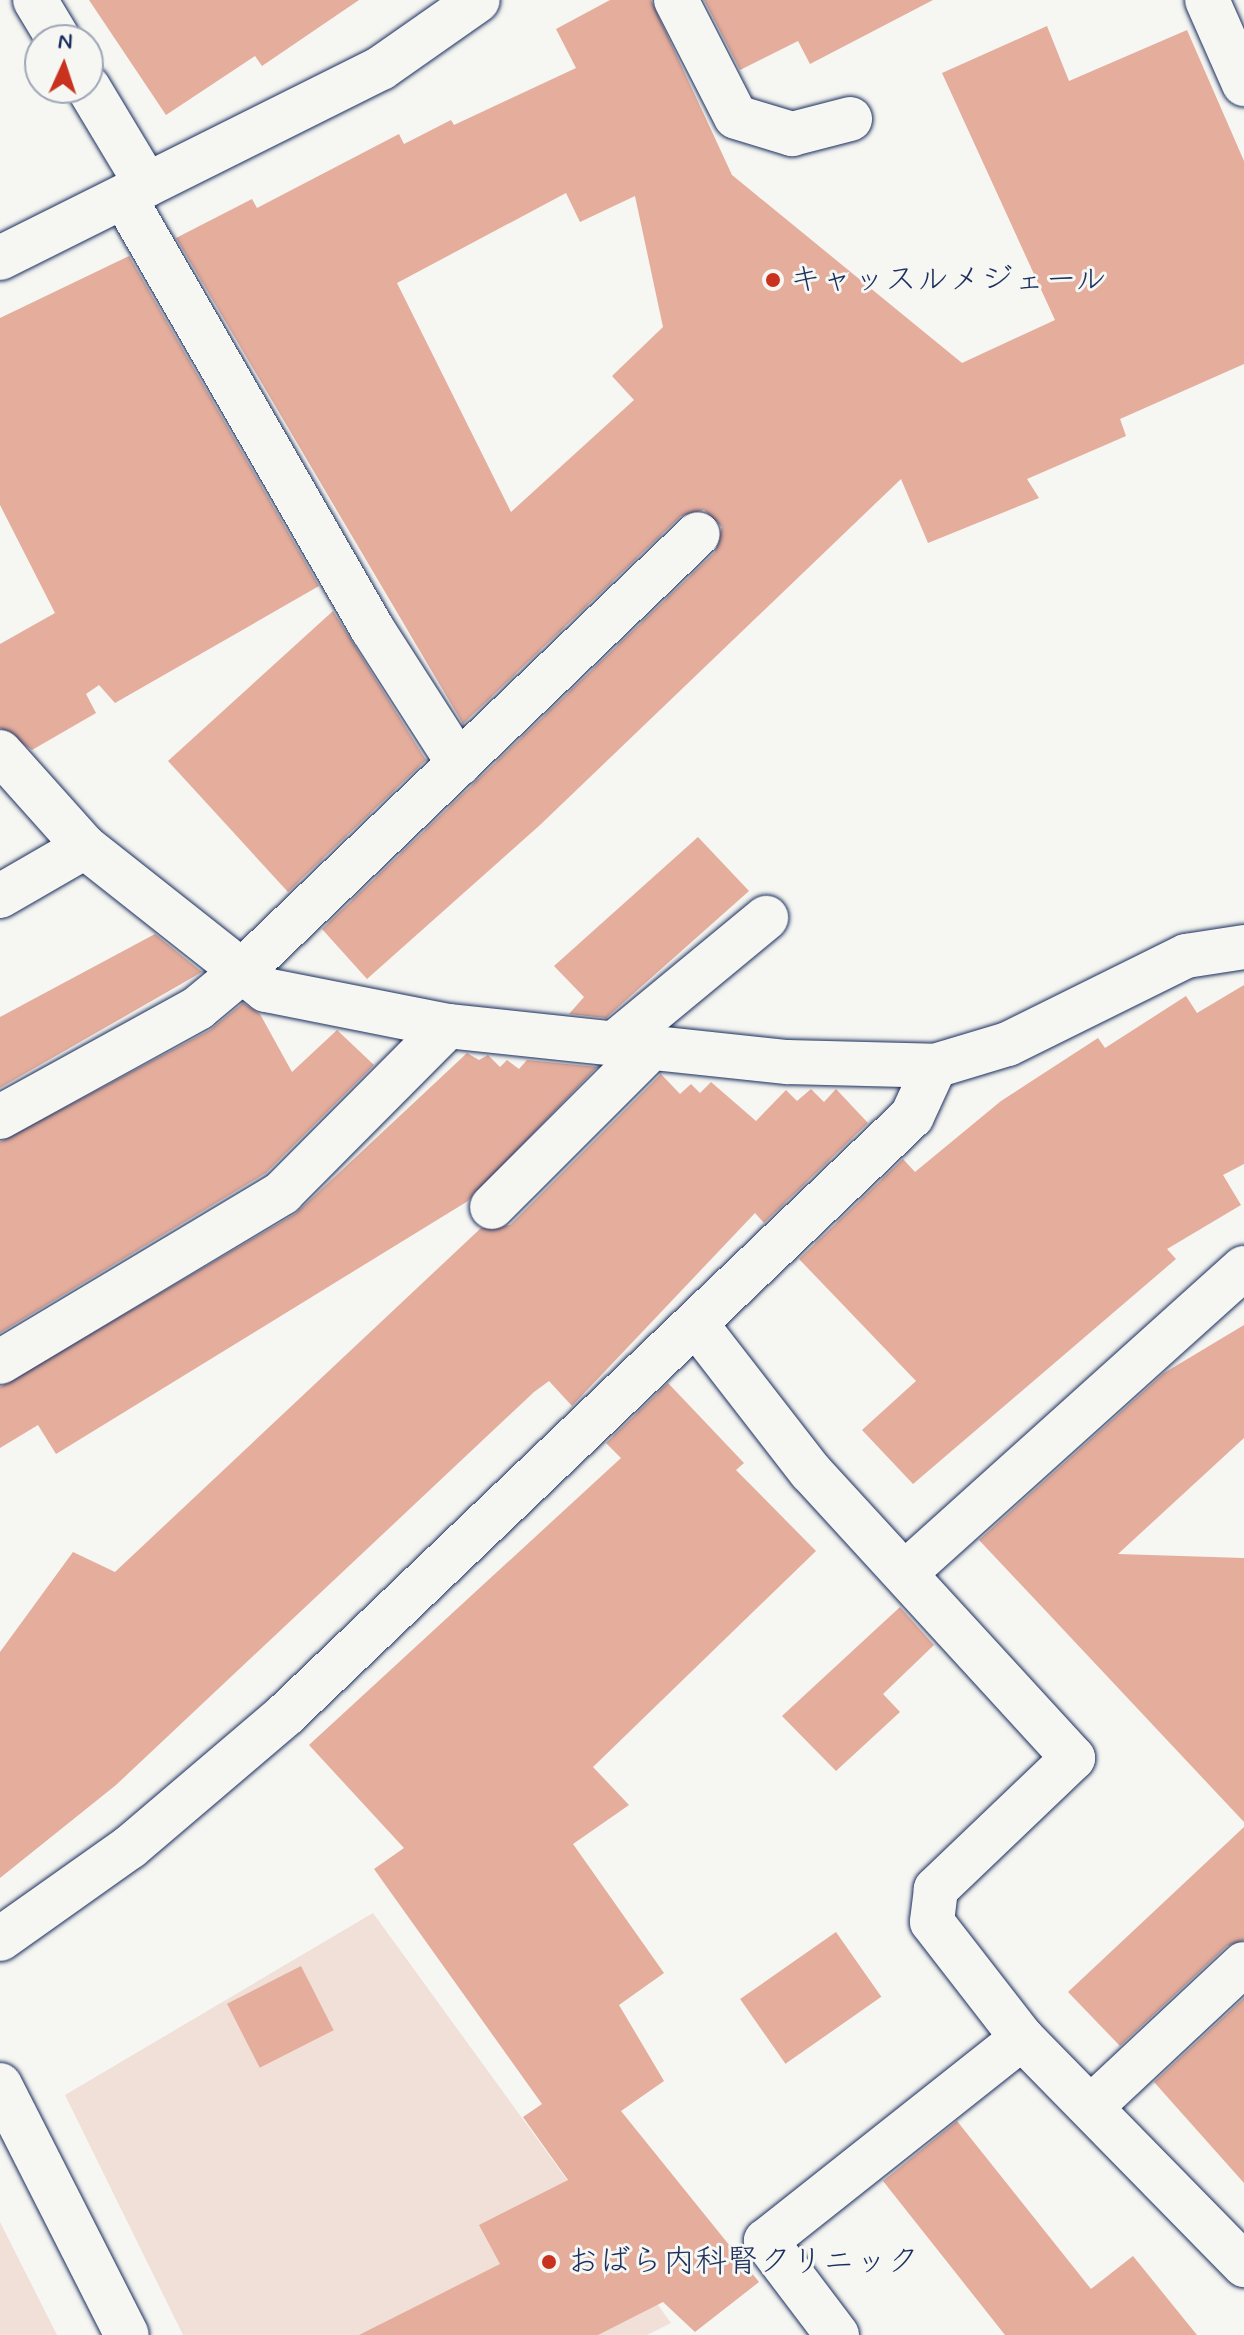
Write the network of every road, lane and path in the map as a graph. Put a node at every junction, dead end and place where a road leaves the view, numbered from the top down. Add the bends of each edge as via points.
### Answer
1 (35, 0) edge
2 (478, 0) edge
3 (676, 0) edge
4 (1207, 0) edge
5 (49, 24) edge
6 (1244, 84) edge
7 (96, 104) edge
8 (850, 119) dead end
9 (135, 191) junction
10 (0, 258) edge
11 (698, 534) dead end
12 (0, 752) edge
13 (459, 764) junction
14 (85, 847) junction
15 (0, 896) edge
16 (766, 918) dead end
17 (1244, 947) edge
18 (240, 973) junction
19 (448, 1026) junction
20 (634, 1045) junction
21 (935, 1066) junction
22 (0, 1117) edge
23 (492, 1207) dead end
24 (1244, 1268) edge
25 (696, 1324) junction
26 (0, 1362) edge
27 (905, 1573) junction
28 (0, 1939) edge
29 (1244, 1964) edge
30 (1022, 2038) junction
31 (0, 2085) edge
32 (1091, 2107) junction
33 (1244, 2265) edge
34 (127, 2335) edge
35 (837, 2335) edge

1 - 5 street
2 - 9 street via 381,68
3 - 8 street via 736,117 792,134
4 - 6 street
7 - 9 street
9 - 10 street
9 - 13 street via 357,603
11 - 13 street
12 - 14 street
13 - 18 street
14 - 15 street
14 - 18 street
16 - 20 street
17 - 21 street via 1186,956 1008,1044
18 - 19 street via 266,990
18 - 22 street via 198,1008
19 - 20 street
19 - 26 street via 282,1193
20 - 21 street via 787,1062
20 - 23 street
21 - 25 street via 912,1116
24 - 27 street
25 - 27 street via 811,1472
25 - 28 street via 285,1715 130,1847
27 - 30 street via 1073,1758 936,1889 932,1922
29 - 32 street
30 - 32 street
30 - 35 street via 766,2241
31 - 34 street
32 - 33 street

